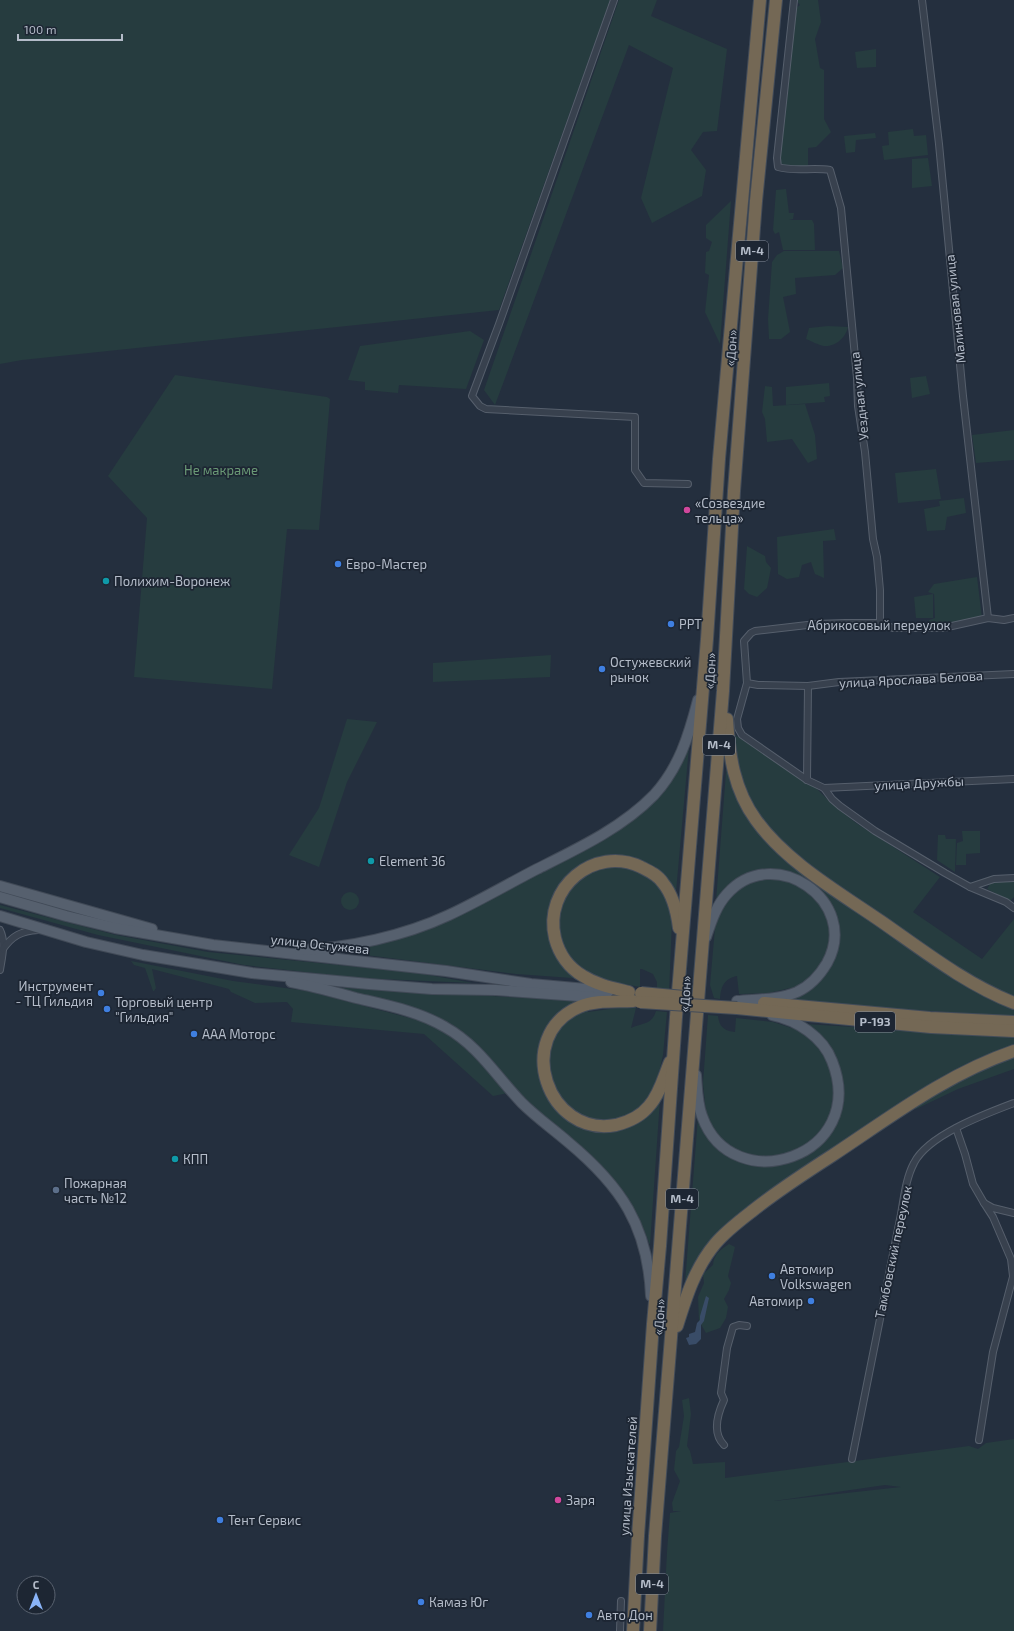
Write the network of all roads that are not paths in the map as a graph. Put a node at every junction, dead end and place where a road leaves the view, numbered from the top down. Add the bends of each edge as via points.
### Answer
1 (614, 0) edge
2 (760, 0) edge
3 (776, 0) edge
4 (794, 0) edge
5 (922, 0) edge
6 (688, 484) dead end
7 (988, 618) junction
8 (1014, 618) edge
9 (880, 623) junction
10 (1014, 674) edge
11 (704, 680) junction
12 (746, 683) junction
13 (808, 686) junction
14 (723, 691) junction
15 (1014, 779) edge
16 (807, 780) junction
17 (824, 788) junction
18 (1014, 878) edge
19 (0, 886) edge
20 (970, 887) junction
21 (0, 897) edge
22 (1014, 908) edge
23 (0, 916) edge
24 (0, 930) edge
25 (47, 930) junction
26 (213, 945) junction
27 (682, 948) junction
28 (702, 950) junction
29 (270, 951) junction
30 (2, 953) edge
31 (0, 970) edge
32 (252, 973) junction
33 (636, 997) junction
34 (1014, 1003) edge
35 (737, 1005) junction
36 (1014, 1022) edge
37 (1014, 1032) edge
38 (1014, 1051) edge
39 (673, 1054) junction
40 (694, 1054) junction
41 (1014, 1103) edge
42 (956, 1128) junction
43 (984, 1204) junction
44 (1014, 1213) edge
45 (1014, 1274) edge
46 (653, 1324) junction
47 (747, 1326) dead end
48 (671, 1345) junction
49 (979, 1440) dead end
50 (724, 1445) dead end
51 (852, 1459) dead end
52 (621, 1601) dead end
53 (620, 1631) edge
54 (633, 1631) edge
55 (650, 1631) edge

1 - 6 street via 472,396 486,409 636,417 635,470 644,483
2 - 11 highway, «Дон» / М-4 via 727,363
3 - 14 highway, «Дон» / М-4 via 756,201 734,491
4 - 9 street, Уездная улица via 778,167 786,170 830,170 841,208 858,406 877,557
5 - 7 street, Малиновая улица
7 - 8 street, Абрикосовый переулок
7 - 9 street, Абрикосовый переулок via 943,628 893,628
9 - 12 street, Абрикосовый переулок via 816,624 751,632 744,641
10 - 13 street, улица Ярослава Белова via 839,682
11 - 27 highway, «Дон» / М-4
11 - 29 main road via 686,743 672,771 644,805 611,829 447,915 424,924 354,945
12 - 13 street, улица Ярослава Белова
12 - 16 street, Абрикосовый переулок via 738,714 738,728 742,735
13 - 16 street
14 - 28 highway, «Дон» / М-4
14 - 34 highway via 735,776 749,808 768,835 822,880 928,955 983,989
15 - 17 street, улица Дружбы
16 - 17 street, Абрикосовый переулок
17 - 20 street via 832,800 864,823
18 - 20 street via 994,879
19 - 26 main road
20 - 22 street
21 - 26 main road, улица Остужева via 115,928
23 - 25 main road
24 - 30 street
25 - 30 street via 29,930 17,934 10,939
25 - 32 main road via 143,955
26 - 29 main road, улица Остужева
27 - 33 highway via 670,892 658,877 637,865 619,861 595,864 579,872 566,885 554,911 558,949 582,976
27 - 39 highway, «Дон» / М-4
28 - 35 main road via 722,900 734,887 752,878 768,874 791,877 810,888 826,905 833,922 834,941 829,959 819,974 791,994
28 - 40 highway, «Дон» / М-4
29 - 33 main road, улица Остужева via 446,971
30 - 31 street
32 - 33 main road via 377,985
32 - 46 main road via 416,1014 444,1026 477,1050 523,1103 589,1160 622,1197 642,1238 651,1283
33 - 35 highway, Р-193, bridge
33 - 39 highway via 587,1004 566,1014 555,1025 546,1043 543,1060 547,1084 554,1099 571,1115 587,1124 598,1127 629,1121 643,1112 654,1100
35 - 36 highway, Р-193
35 - 37 highway, Р-193 via 931,1027
35 - 40 main road via 789,1020 806,1030 825,1047 838,1077 839,1092 832,1121 821,1138 804,1152 774,1161 749,1159 727,1149 711,1133 702,1116
38 - 48 highway via 983,1062 935,1088 778,1191 731,1228 715,1244 696,1273
39 - 46 highway, «Дон» / М-4
40 - 48 highway, «Дон» / М-4
41 - 42 street, Тамбовский переулок
42 - 43 street via 973,1184
42 - 51 street, Тамбовский переулок via 920,1153 911,1169
43 - 44 street
43 - 45 street via 993,1217 1011,1259
45 - 49 street via 993,1352
46 - 54 highway, улица Изыскателей / М-4
47 - 50 street via 733,1327 727,1348 721,1393 724,1400 717,1424 718,1434
48 - 55 highway, М-4
52 - 53 street

